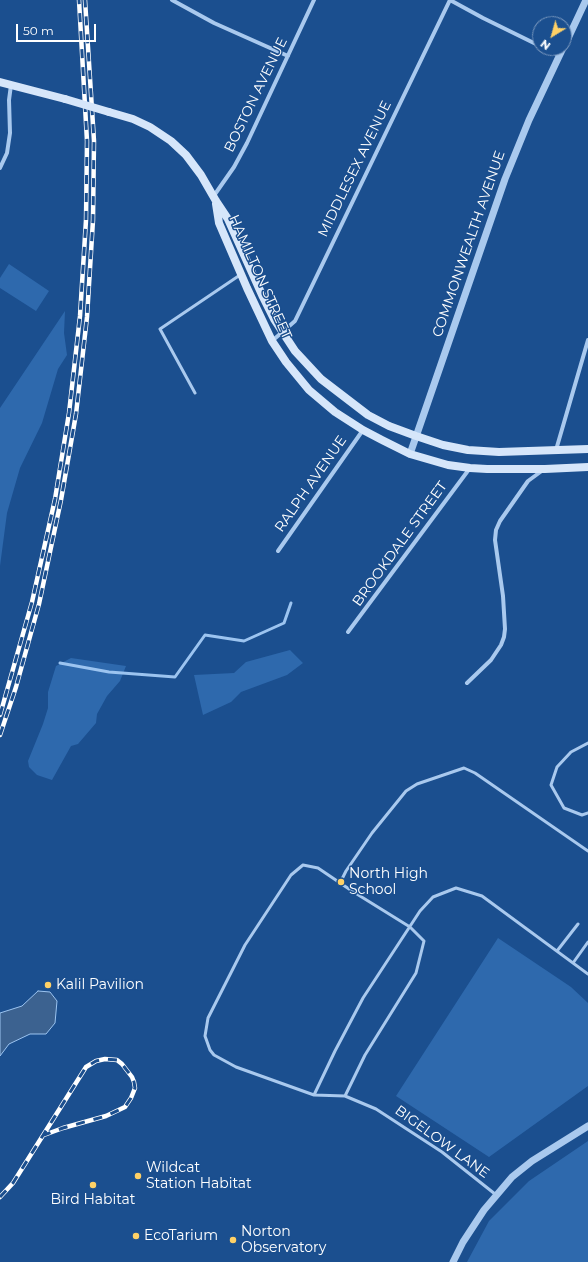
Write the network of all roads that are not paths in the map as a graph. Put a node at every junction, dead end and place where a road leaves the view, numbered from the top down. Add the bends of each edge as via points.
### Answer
1 (172, 0) edge
2 (314, 0) edge
3 (450, 0) edge
4 (586, 0) edge
5 (572, 30) edge
6 (532, 42) edge
7 (288, 56) junction
8 (560, 56) edge
9 (0, 82) edge
10 (11, 85) junction
11 (0, 168) edge
12 (214, 199) junction
13 (241, 274) junction
14 (283, 333) junction
15 (588, 340) edge
16 (272, 341) junction
17 (195, 393) dead end
18 (363, 430) junction
19 (416, 436) junction
20 (588, 449) edge
21 (556, 450) junction
22 (410, 454) junction
23 (588, 467) edge
24 (470, 468) junction
25 (545, 469) junction
26 (278, 550) dead end
27 (348, 632) dead end
28 (467, 683) dead end
29 (588, 743) edge
30 (588, 813) edge
31 (588, 851) edge
32 (340, 883) junction
33 (578, 924) dead end
34 (410, 927) junction
35 (588, 942) edge
36 (557, 951) junction
37 (573, 963) junction
38 (588, 974) edge
39 (314, 1095) junction
40 (345, 1096) junction
41 (588, 1126) edge
42 (495, 1194) junction
43 (453, 1262) edge

1 - 7 street via 214,23
2 - 7 street, BOSTON AVENUE
3 - 6 street
3 - 14 street, MIDDLESEX AVENUE via 295,321
4 - 5 street, COMMONWEALTH AVENUE
7 - 12 street, BOSTON AVENUE via 234,167
8 - 19 street, COMMONWEALTH AVENUE via 504,179
9 - 10 main road, HAMILTON STREET
10 - 11 street via 10,133 7,153
10 - 12 main road, HAMILTON STREET, bridge via 66,99 144,124 171,141 186,155
12 - 13 main road, HAMILTON STREET via 219,223
12 - 14 main road, HAMILTON STREET via 228,219 263,297
13 - 16 main road, HAMILTON STREET
13 - 17 lane via 160,329
14 - 16 street, MIDDLESEX AVENUE
14 - 19 main road, HAMILTON STREET via 316,374 344,398 368,415
15 - 21 street
16 - 18 main road, HAMILTON STREET via 309,390 335,412
18 - 22 main road, HAMILTON STREET
18 - 26 street, RALPH AVENUE
19 - 21 main road, HAMILTON STREET via 468,450
19 - 22 street, COMMONWEALTH AVENUE
20 - 21 main road, HAMILTON STREET
22 - 24 main road, HAMILTON STREET via 448,465
23 - 25 main road, HAMILTON STREET
24 - 25 main road, HAMILTON STREET
24 - 27 street, BROOKDALE STREET
25 - 28 street via 528,481 496,530 495,540 503,596 504,637 491,660
29 - 30 lane via 571,752 557,767 551,785 564,808 582,815
31 - 32 lane via 464,768 417,784 406,791 372,833
32 - 34 lane
32 - 39 lane via 309,865 303,865 291,876 245,945 208,1018 205,1036 214,1055 236,1067
33 - 36 lane
34 - 36 lane via 433,897 456,888 482,896
34 - 39 lane via 363,998
34 - 40 lane via 424,941 416,974 365,1055
35 - 37 lane
36 - 37 lane
37 - 38 lane
39 - 40 lane
40 - 42 lane, BIGELOW LANE via 376,1109 442,1152
41 - 42 street via 520,1169
42 - 43 street via 473,1225

